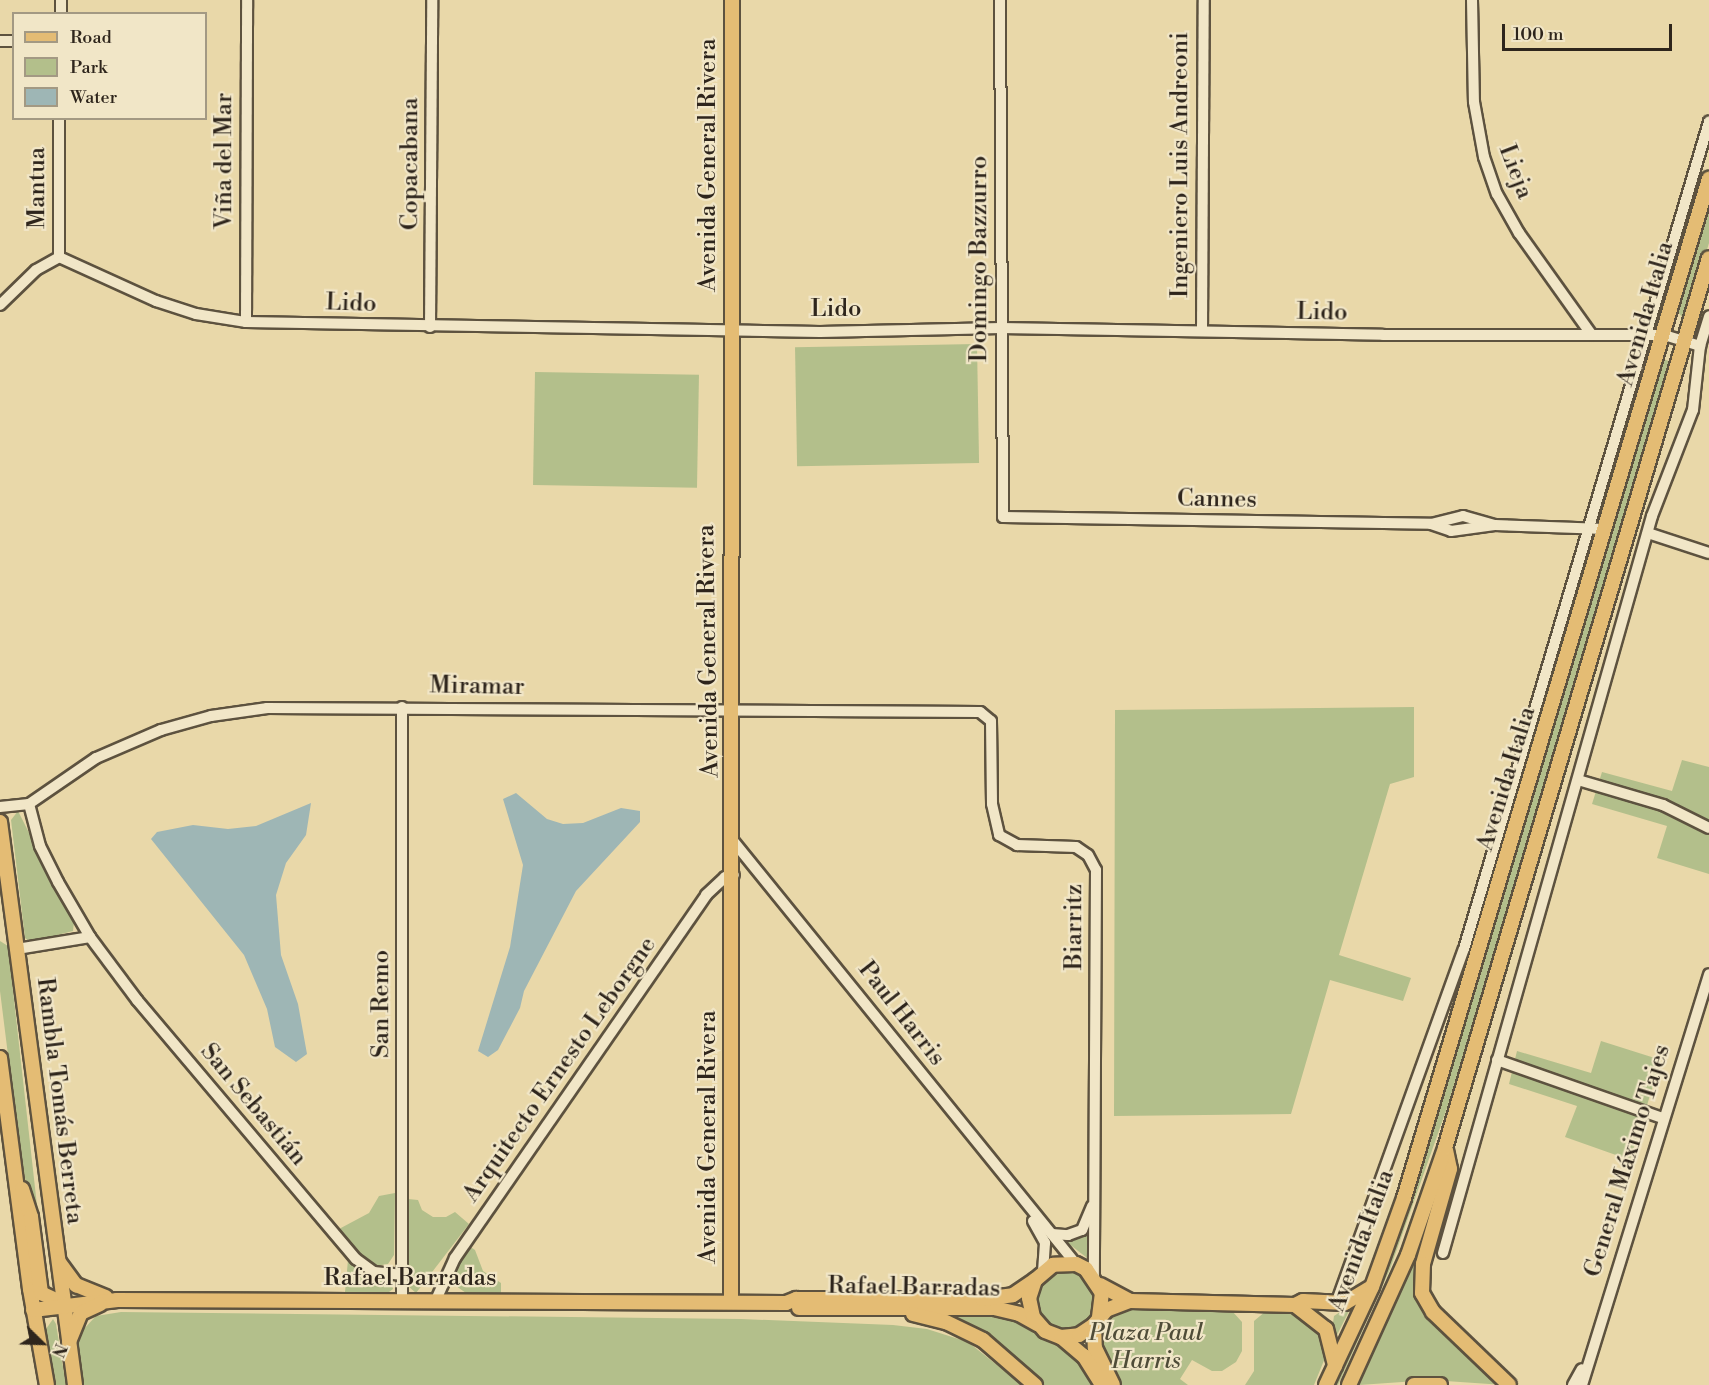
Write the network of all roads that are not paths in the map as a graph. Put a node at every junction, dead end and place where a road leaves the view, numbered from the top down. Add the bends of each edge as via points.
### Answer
1 (247, 0) edge
2 (432, 0) edge
3 (732, 0) edge
4 (1000, 0) edge
5 (1204, 0) edge
6 (1472, 0) edge
7 (59, 120) edge
8 (1709, 122) edge
9 (1709, 179) edge
10 (58, 257) junction
11 (1709, 258) edge
12 (0, 305) edge
13 (1709, 316) edge
14 (246, 322) junction
15 (430, 327) junction
16 (1001, 328) junction
17 (731, 329) junction
18 (1202, 331) junction
19 (1591, 334) junction
20 (1645, 335) junction
21 (1664, 335) junction
22 (1684, 341) junction
23 (1700, 346) junction
24 (1003, 517) joint
25 (1587, 526) junction
26 (1605, 529) junction
27 (1648, 533) junction
28 (1709, 553) edge
29 (402, 707) junction
30 (733, 711) junction
31 (976, 711) joint
32 (1578, 780) junction
33 (29, 804) junction
34 (0, 807) edge
35 (0, 822) edge
36 (1709, 828) edge
37 (734, 842) junction
38 (734, 875) junction
39 (7, 929) edge
40 (90, 937) junction
41 (16, 949) junction
42 (1709, 974) edge
43 (1447, 998) junction
44 (1463, 1002) junction
45 (0, 1058) edge
46 (1497, 1060) junction
47 (1663, 1118) junction
48 (1445, 1148) junction
49 (14, 1166) junction
50 (1094, 1194) junction
51 (1032, 1214) junction
52 (1052, 1234) junction
53 (1443, 1253) dead end
54 (56, 1256) junction
55 (1076, 1264) junction
56 (401, 1275) junction
57 (1039, 1276) junction
58 (1097, 1281) junction
59 (1372, 1287) junction
60 (117, 1300) junction
61 (1130, 1301) junction
62 (402, 1302) junction
63 (435, 1302) junction
64 (731, 1302) junction
65 (62, 1303) junction
66 (786, 1303) junction
67 (1336, 1304) junction
68 (1295, 1305) junction
69 (33, 1310) junction
70 (897, 1310) junction
71 (1096, 1321) junction
72 (1038, 1325) junction
73 (1326, 1329) junction
74 (1061, 1337) junction
75 (68, 1346) junction
76 (1587, 1361) junction
77 (1335, 1366) junction
78 (47, 1385) edge
79 (75, 1385) edge
80 (1035, 1385) edge
81 (1102, 1385) edge
82 (1113, 1385) edge
83 (1326, 1385) edge
84 (1349, 1385) edge
85 (1414, 1385) edge
86 (1440, 1385) edge
87 (1509, 1385) edge
88 (1573, 1385) edge
89 (1582, 1385) edge

1 - 14 street, Viña del Mar
2 - 15 street, Copacabana
3 - 17 main road, Avenida General Rivera
4 - 16 street, Domingo Bazzurro
5 - 18 street, Ingeniero Luis Andreoni
6 - 19 street, Lieja via 1474,102 1490,176 1519,233
7 - 10 street, Mantua
8 - 20 street, Avenida Italia
9 - 21 main road, Avenida Italia
10 - 12 street via 36,270
10 - 14 street, Lido via 156,301 196,314
11 - 22 main road, Avenida Italia
13 - 23 street
14 - 15 street, Lido
15 - 17 street, Lido
16 - 17 street, Lido via 820,332
16 - 18 street, Lido
16 - 24 street, Domingo Bazzurro
17 - 30 main road, Avenida General Rivera
18 - 19 street, Lido
19 - 20 street, Lido
20 - 21 street, Lido
20 - 25 street, Avenida Italia
21 - 22 street, Lido
21 - 26 main road, Avenida Italia
22 - 23 street, Lido
22 - 48 main road, Avenida Italia
23 - 27 street via 1693,410 1658,495
24 - 25 street, Cannes via 1431,524 1463,516 1495,525
25 - 26 street, Cannes
25 - 43 street, Avenida Italia
26 - 44 main road, Avenida Italia
27 - 28 street
27 - 32 street
29 - 30 street, Miramar
29 - 33 street, Miramar via 267,708 180,724 96,758
29 - 56 street, San Remo
30 - 31 street, Miramar
30 - 37 main road, Avenida General Rivera
31 - 50 street, Biarritz via 991,722 992,804 999,835 1017,845 1076,847 1088,855 1096,870
32 - 36 street via 1663,805
32 - 46 street
33 - 34 street, Miramar
33 - 40 street, San Sebastián via 40,846
35 - 39 main road, Rambla Tomás Berreta
37 - 38 main road, Avenida General Rivera
37 - 51 street, Paul Harris
38 - 63 street, Arquitecto Ernesto Leborgne via 725,877 706,895 455,1258
38 - 64 main road, Avenida General Rivera
39 - 41 main road, Rambla Tomás Berreta
40 - 41 street
40 - 56 street, San Sebastián via 150,1016 356,1259 374,1272
41 - 54 main road, Rambla Tomás Berreta
42 - 47 street, General Máximo Tajes
43 - 44 street
43 - 67 street, Avenida Italia
44 - 59 main road, Avenida Italia via 1404,1198
45 - 49 main road
46 - 47 street
46 - 53 street
47 - 76 street, General Máximo Tajes
48 - 84 main road, Avenida Italia via 1408,1255
48 - 87 main road via 1450,1169 1423,1264 1422,1293 1433,1312
49 - 65 main road via 28,1204 41,1293
49 - 69 main road
50 - 52 street, Biarritz via 1090,1216 1082,1230 1068,1235
50 - 58 street, Biarritz
51 - 52 street, Paul Harris
51 - 57 street, Paul Harris via 1045,1243
52 - 55 street, Paul Harris
54 - 60 main road via 76,1286
54 - 65 main road, Rambla Tomás Berreta
55 - 57 main road, Rafael Barradas via 1064,1263
55 - 58 main road
56 - 62 street, San Remo
57 - 66 main road, Rafael Barradas via 1004,1298 796,1299
57 - 72 main road, Rafael Barradas via 1029,1298
58 - 61 main road
58 - 71 main road via 1103,1301
59 - 67 main road via 1350,1301
59 - 77 main road, Avenida Italia
60 - 62 main road, Rafael Barradas
60 - 65 main road, Rafael Barradas
60 - 75 main road via 81,1313
61 - 68 main road
61 - 71 main road
62 - 63 main road, Rafael Barradas
63 - 64 main road, Rafael Barradas
64 - 66 main road, Rafael Barradas
65 - 69 main road, Rafael Barradas
65 - 75 main road, Rambla Tomás Berreta
66 - 70 main road, Rafael Barradas via 795,1308
67 - 68 main road via 1303,1301
67 - 73 main road
68 - 73 main road
69 - 78 main road
70 - 72 main road, Rafael Barradas via 994,1308 1019,1314
70 - 80 main road via 966,1330 999,1351
71 - 74 main road via 1079,1335
71 - 82 main road via 1095,1348
72 - 74 main road, Rafael Barradas
73 - 77 main road
74 - 81 main road via 1084,1356
75 - 79 main road, Rambla Tomás Berreta
76 - 88 street, General Máximo Tajes
76 - 89 street, General Máximo Tajes
77 - 83 main road, Avenida Italia
85 - 86 main road

